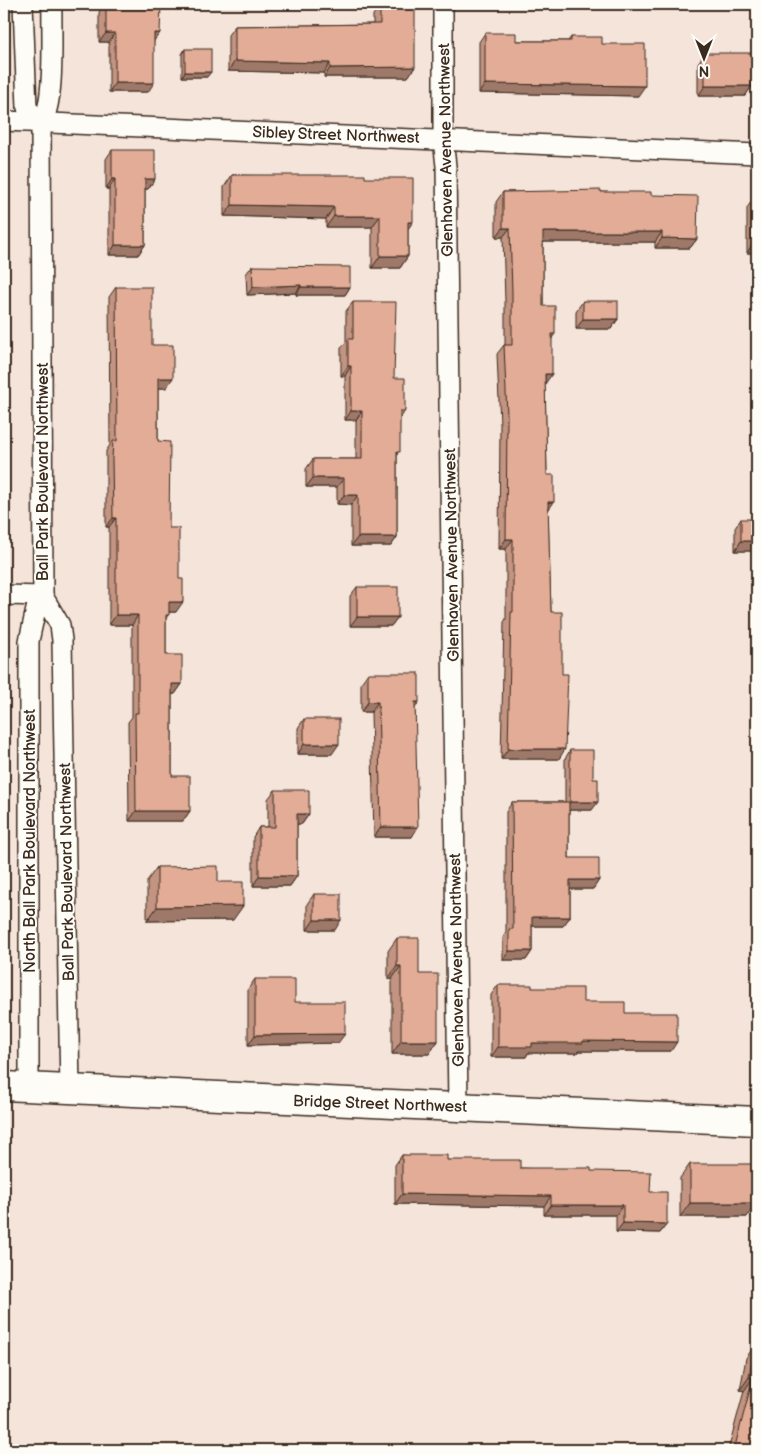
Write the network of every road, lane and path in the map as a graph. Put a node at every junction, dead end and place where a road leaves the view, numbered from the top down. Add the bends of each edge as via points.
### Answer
1 (23, 4) edge
2 (52, 4) edge
3 (443, 4) edge
4 (4, 121) edge
5 (41, 123) junction
6 (443, 139) junction
7 (757, 154) edge
8 (4, 595) edge
9 (43, 596) junction
10 (16, 1087) edge
11 (70, 1091) junction
12 (458, 1106) junction
13 (757, 1121) edge

1 - 5 street via 26,108
2 - 5 street via 50,99 47,116
3 - 6 street, Glenhaven Avenue Northwest
4 - 5 street, Sibley Street Northwest
5 - 6 street, Sibley Street Northwest
5 - 9 street, Ball Park Boulevard Northwest
6 - 7 street, Sibley Street Northwest
6 - 12 street, Glenhaven Avenue Northwest via 446,166
8 - 9 street
9 - 10 street, North Ball Park Boulevard Northwest via 36,609 29,641
9 - 11 street, Ball Park Boulevard Northwest via 60,625 62,640
10 - 11 main road, Bridge Street Northwest
11 - 12 main road, Bridge Street Northwest
12 - 13 main road, Bridge Street Northwest

